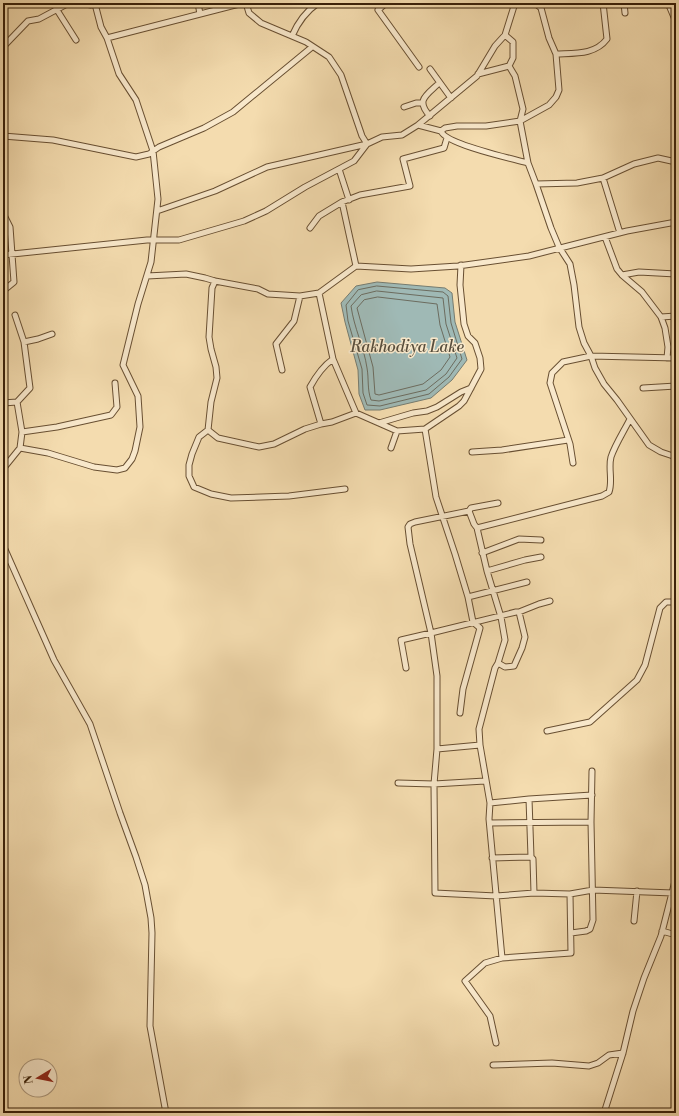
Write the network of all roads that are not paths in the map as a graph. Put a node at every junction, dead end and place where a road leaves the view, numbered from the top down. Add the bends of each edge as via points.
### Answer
1 (7, 3) edge
2 (54, 3) edge
3 (69, 3) edge
4 (82, 3) edge
5 (198, 3) edge
6 (243, 3) edge
7 (246, 3) edge
8 (318, 3) edge
9 (386, 3) edge
10 (515, 3) edge
11 (535, 3) edge
12 (603, 3) edge
13 (624, 3) edge
14 (668, 3) edge
15 (97, 4) edge
16 (3, 6) edge
17 (57, 10) junction
18 (625, 13) dead end
19 (200, 14) junction
20 (676, 21) edge
21 (292, 36) junction
22 (505, 36) junction
23 (107, 38) junction
24 (76, 40) dead end
25 (3, 47) edge
26 (312, 47) junction
27 (556, 54) junction
28 (509, 66) junction
29 (419, 67) dead end
30 (430, 69) dead end
31 (478, 74) junction
32 (437, 85) dead end
33 (451, 98) junction
34 (422, 102) junction
35 (404, 106) dead end
36 (430, 116) junction
37 (520, 121) junction
38 (418, 125) junction
39 (441, 131) junction
40 (3, 136) edge
41 (447, 138) junction
42 (367, 144) junction
43 (153, 151) junction
44 (676, 162) edge
45 (528, 163) junction
46 (339, 169) junction
47 (603, 178) junction
48 (536, 184) junction
49 (348, 200) junction
50 (342, 202) junction
51 (157, 211) junction
52 (3, 213) edge
53 (676, 222) edge
54 (310, 228) dead end
55 (620, 233) junction
56 (605, 237) junction
57 (153, 240) junction
58 (559, 247) junction
59 (3, 255) edge
60 (13, 255) junction
61 (461, 265) junction
62 (356, 266) junction
63 (676, 274) edge
64 (622, 275) junction
65 (147, 276) junction
66 (216, 282) junction
67 (3, 291) edge
68 (319, 293) junction
69 (300, 296) junction
70 (15, 315) dead end
71 (676, 316) edge
72 (661, 317) junction
73 (52, 334) dead end
74 (24, 342) junction
75 (591, 356) junction
76 (667, 358) junction
77 (676, 358) edge
78 (333, 359) junction
79 (282, 370) dead end
80 (115, 383) dead end
81 (676, 386) edge
82 (471, 388) junction
83 (643, 388) dead end
84 (17, 402) junction
85 (3, 403) edge
86 (356, 413) junction
87 (630, 419) junction
88 (379, 423) junction
89 (321, 424) junction
90 (425, 429) junction
91 (208, 430) junction
92 (397, 431) junction
93 (22, 432) junction
94 (568, 440) junction
95 (20, 448) junction
96 (391, 448) dead end
97 (472, 452) dead end
98 (676, 455) edge
99 (573, 463) dead end
100 (3, 469) edge
101 (345, 489) dead end
102 (498, 503) dead end
103 (469, 511) junction
104 (442, 516) junction
105 (477, 528) junction
106 (542, 540) dead end
107 (3, 544) edge
108 (482, 553) junction
109 (541, 557) dead end
110 (487, 571) junction
111 (527, 582) dead end
112 (493, 590) junction
113 (468, 597) junction
114 (550, 601) dead end
115 (676, 602) edge
116 (520, 612) junction
117 (501, 616) junction
118 (473, 622) junction
119 (431, 633) junction
120 (498, 663) junction
121 (406, 668) dead end
122 (460, 713) dead end
123 (548, 731) dead end
124 (480, 745) junction
125 (437, 749) junction
126 (592, 771) dead end
127 (485, 781) junction
128 (398, 783) dead end
129 (434, 784) junction
130 (592, 796) junction
131 (529, 799) junction
132 (490, 803) junction
133 (490, 822) junction
134 (529, 822) junction
135 (591, 822) junction
136 (531, 857) junction
137 (492, 858) junction
138 (676, 877) edge
139 (593, 890) junction
140 (637, 891) junction
141 (534, 893) junction
142 (673, 893) junction
143 (570, 894) junction
144 (496, 896) junction
145 (634, 921) dead end
146 (662, 931) junction
147 (571, 933) junction
148 (676, 935) edge
149 (502, 958) junction
150 (496, 1043) dead end
151 (623, 1053) junction
152 (493, 1065) dead end
153 (166, 1113) edge
154 (604, 1113) edge

1 - 16 street
2 - 17 street
3 - 17 street
4 - 15 street
5 - 19 street
6 - 19 street
7 - 21 street via 249,13 261,23
8 - 21 street via 297,23
9 - 29 street via 378,10
10 - 22 street
11 - 27 street via 541,8
12 - 27 street via 607,39 604,44 589,52
13 - 18 street
14 - 20 street
15 - 23 street via 101,27
17 - 24 street
17 - 25 street via 39,19 28,21
19 - 23 street
21 - 26 street
22 - 28 street via 513,42 513,58
22 - 31 street via 495,46
23 - 43 street via 119,74 136,100
26 - 42 street via 329,57 341,75
26 - 43 street via 233,112
27 - 37 street via 559,90 556,97 549,105
28 - 31 street
28 - 37 street via 515,76 523,109
30 - 33 street
31 - 33 street
32 - 34 street
33 - 36 street
34 - 35 street
34 - 36 street
36 - 38 street
37 - 39 street via 486,126 457,126
37 - 45 street
38 - 39 street
38 - 42 street via 402,135 382,137
39 - 41 street
40 - 43 street via 53,140 136,157
41 - 45 street via 466,146
41 - 49 street via 444,148 403,159 410,186 360,195
42 - 46 street via 354,161
42 - 51 street via 267,167 215,191
43 - 51 street
44 - 47 street via 658,158 634,164
45 - 48 street
46 - 49 street
46 - 57 street via 244,221 179,240
47 - 48 street via 577,183
47 - 55 street
48 - 58 street
49 - 50 street
50 - 54 street via 319,216
50 - 62 street
51 - 57 street
52 - 60 street via 10,227
53 - 55 street
55 - 56 street
56 - 58 street
56 - 64 street via 617,269
57 - 60 street
57 - 65 street
58 - 61 street via 528,256
58 - 75 street via 570,264 579,327
59 - 60 street
60 - 67 street via 14,282
61 - 62 street via 411,269
61 - 82 street via 460,286 464,324 468,336 475,343 481,370
62 - 68 street
63 - 64 street via 639,272
64 - 72 street via 642,292
65 - 66 street via 186,274
65 - 95 street via 123,365 138,396 140,427 132,460 125,468 117,470 94,467 48,453
66 - 69 street via 258,289 268,294
66 - 91 street via 212,288 209,337 217,378 210,402
68 - 69 street
68 - 78 street
69 - 79 street via 294,321 276,344
70 - 74 street
71 - 72 street
72 - 76 street via 668,347
73 - 74 street
74 - 84 street via 30,388
75 - 76 street
75 - 87 street via 604,384
75 - 94 street via 562,362 552,373 550,383
76 - 77 street
78 - 86 street
78 - 89 street via 310,387
80 - 93 street via 117,407 111,415
81 - 83 street
82 - 88 street via 427,411
82 - 90 street via 460,406
84 - 85 street
84 - 93 street
86 - 88 street
86 - 89 street
87 - 98 street via 649,445 661,452
87 - 105 street via 611,457 609,492 602,496
88 - 92 street
89 - 91 street via 274,444 259,447 218,438
90 - 92 street
90 - 104 street via 436,497
91 - 101 street via 199,437 192,454 189,476 194,486 211,494 230,498 289,496
92 - 96 street
93 - 95 street
94 - 97 street
94 - 99 street
95 - 100 street
102 - 103 street via 471,508
103 - 104 street
103 - 105 street
104 - 113 street
104 - 119 street via 415,522 408,527
105 - 108 street
106 - 108 street via 519,539
107 - 153 street via 54,660 90,724 143,878 152,933 150,1026
108 - 110 street
109 - 110 street
110 - 112 street
111 - 112 street
112 - 113 street
112 - 117 street
113 - 118 street
114 - 116 street
115 - 123 street via 666,602 660,608 644,665 637,680 590,722
116 - 117 street
116 - 120 street via 525,637 520,654 514,666 505,667
117 - 118 street
117 - 120 street via 505,640
118 - 119 street
118 - 122 street via 480,628 463,689
119 - 121 street via 401,640
119 - 125 street via 437,676
120 - 124 street via 479,729
124 - 125 street
124 - 127 street
125 - 129 street
126 - 130 street
127 - 129 street
127 - 132 street
128 - 129 street
129 - 144 street via 435,893
130 - 131 street
130 - 135 street
131 - 132 street
131 - 134 street
132 - 133 street
133 - 134 street
133 - 137 street
134 - 135 street
134 - 136 street
135 - 139 street
136 - 137 street
136 - 141 street
137 - 144 street
138 - 142 street
139 - 140 street
139 - 143 street
139 - 147 street via 592,926 586,931
140 - 142 street
140 - 145 street
141 - 143 street
141 - 144 street
142 - 146 street
143 - 147 street
144 - 149 street
146 - 148 street
146 - 151 street via 633,1011
147 - 149 street via 571,953
149 - 150 street via 485,963 465,981 490,1016
151 - 152 street via 609,1054 598,1063 589,1066 552,1063
151 - 154 street

